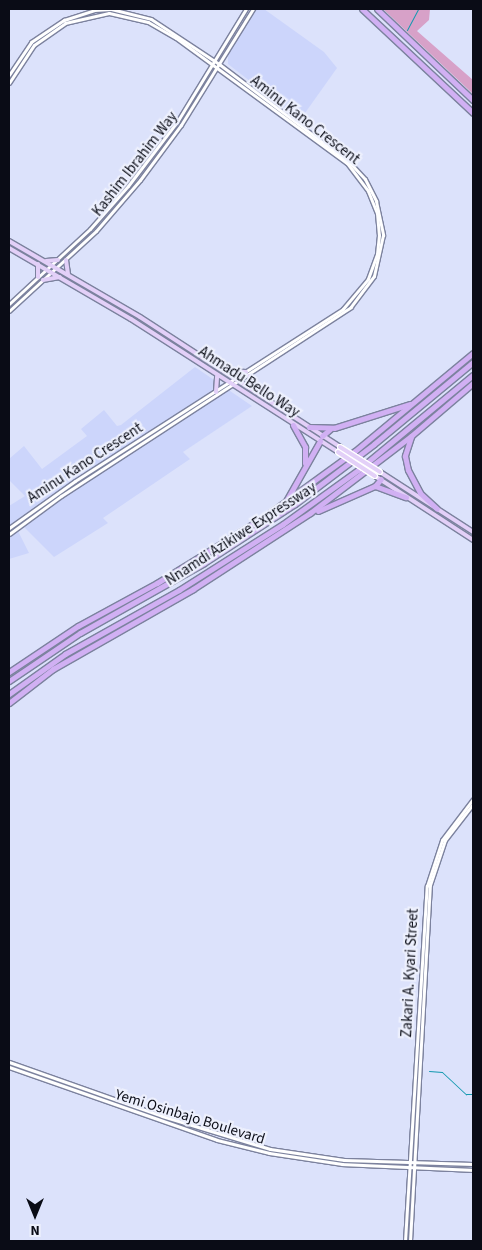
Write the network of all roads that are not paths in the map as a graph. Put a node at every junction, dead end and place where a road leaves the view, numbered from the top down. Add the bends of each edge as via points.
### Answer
1 (246, 9) edge
2 (252, 9) edge
3 (362, 9) edge
4 (376, 9) edge
5 (220, 53) junction
6 (224, 56) junction
7 (205, 57) junction
8 (214, 63) junction
9 (218, 66) junction
10 (225, 71) junction
11 (208, 72) junction
12 (9, 75) edge
13 (212, 76) junction
14 (9, 83) edge
15 (473, 100) edge
16 (473, 113) edge
17 (9, 241) edge
18 (9, 248) edge
19 (45, 260) junction
20 (58, 260) junction
21 (66, 260) junction
22 (38, 264) junction
23 (53, 265) junction
24 (58, 268) junction
25 (48, 269) junction
26 (52, 272) junction
27 (68, 274) junction
28 (60, 277) junction
29 (38, 278) junction
30 (43, 280) junction
31 (9, 304) edge
32 (9, 311) edge
33 (473, 352) edge
34 (473, 362) edge
35 (457, 366) junction
36 (223, 371) junction
37 (248, 374) junction
38 (473, 374) edge
39 (218, 376) junction
40 (237, 380) junction
41 (473, 384) edge
42 (232, 387) junction
43 (442, 388) junction
44 (254, 391) junction
45 (216, 392) junction
46 (413, 404) junction
47 (293, 424) junction
48 (309, 427) junction
49 (330, 428) junction
50 (411, 436) junction
51 (321, 438) junction
52 (339, 450) junction
53 (305, 465) junction
54 (378, 477) junction
55 (375, 486) junction
56 (406, 497) junction
57 (285, 502) junction
58 (437, 509) junction
59 (310, 513) junction
60 (9, 528) edge
61 (473, 532) edge
62 (9, 534) edge
63 (473, 540) edge
64 (224, 543) junction
65 (245, 549) junction
66 (204, 563) junction
67 (234, 564) junction
68 (88, 648) junction
69 (65, 654) junction
70 (9, 672) edge
71 (9, 681) edge
72 (9, 694) edge
73 (9, 703) edge
74 (473, 799) edge
75 (473, 804) edge
76 (9, 1062) edge
77 (9, 1067) edge
78 (412, 1162) junction
79 (473, 1164) edge
80 (411, 1168) junction
81 (473, 1170) edge
82 (405, 1241) edge
83 (410, 1241) edge

1 - 5 main road, Kashim Ibrahim Way
2 - 6 main road, Kashim Ibrahim Way
3 - 16 highway
4 - 15 highway
5 - 7 main road
5 - 8 main road, Kashim Ibrahim Way
6 - 9 main road, Kashim Ibrahim Way
6 - 10 main road
7 - 8 main road
7 - 11 main road
7 - 12 main road via 151,19 132,12 100,9 64,20 36,38
7 - 14 main road via 148,22 120,13 100,13 56,28 34,46
8 - 9 main road
8 - 11 main road, Kashim Ibrahim Way
9 - 10 main road, Aminu Kano Crescent
9 - 13 main road, Kashim Ibrahim Way
10 - 13 main road
10 - 37 main road, Aminu Kano Crescent via 354,167 372,192 382,224 378,266 358,301
11 - 20 main road, Kashim Ibrahim Way via 177,122 128,186
13 - 21 main road, Kashim Ibrahim Way via 145,173
17 - 19 main road, Ahmadu Bello Way
18 - 22 main road, Ahmadu Bello Way
19 - 20 main road
19 - 23 main road, Ahmadu Bello Way
20 - 23 main road, Kashim Ibrahim Way
21 - 24 main road, Kashim Ibrahim Way
21 - 27 main road
22 - 25 main road, Ahmadu Bello Way
22 - 29 main road
23 - 24 main road, Ahmadu Bello Way
23 - 25 main road, Kashim Ibrahim Way
24 - 26 main road, Kashim Ibrahim Way
24 - 27 main road, Ahmadu Bello Way
25 - 26 main road, Ahmadu Bello Way
25 - 29 main road, Kashim Ibrahim Way
26 - 28 main road, Ahmadu Bello Way
26 - 30 main road, Kashim Ibrahim Way
27 - 36 main road, Ahmadu Bello Way
28 - 30 main road
28 - 39 main road, Ahmadu Bello Way
29 - 31 main road, Kashim Ibrahim Way
30 - 32 main road, Kashim Ibrahim Way
33 - 35 highway, Nnamdi Azikiwe Expressway
34 - 43 highway, Nnamdi Azikiwe Expressway
35 - 43 highway
35 - 46 highway, Nnamdi Azikiwe Expressway
36 - 37 main road
36 - 40 main road, Ahmadu Bello Way
37 - 40 main road, Aminu Kano Crescent
37 - 44 main road
38 - 65 highway, Nnamdi Azikiwe Expressway via 358,470
39 - 42 main road, Ahmadu Bello Way
39 - 45 main road
40 - 42 main road, Aminu Kano Crescent
40 - 44 main road, Ahmadu Bello Way
41 - 50 highway, Nnamdi Azikiwe Expressway
42 - 45 main road, Aminu Kano Crescent
42 - 47 main road, Ahmadu Bello Way
42 - 62 main road, Aminu Kano Crescent via 61,496
43 - 66 highway, Nnamdi Azikiwe Expressway via 316,489
44 - 48 main road, Ahmadu Bello Way
45 - 60 main road, Aminu Kano Crescent
46 - 49 highway
46 - 57 highway, Nnamdi Azikiwe Expressway
47 - 51 main road, Ahmadu Bello Way
47 - 53 highway via 305,447
48 - 49 highway
48 - 51 main road, Ahmadu Bello Way
49 - 51 highway
50 - 58 highway via 405,456 408,470 420,493
50 - 59 highway, Nnamdi Azikiwe Expressway
51 - 52 main road, Ahmadu Bello Way
51 - 53 highway
52 - 54 main road, Ahmadu Bello Way, bridge
52 - 58 main road, Ahmadu Bello Way, bridge
53 - 57 highway
54 - 55 highway
54 - 56 main road, Ahmadu Bello Way
55 - 56 highway
55 - 59 highway
56 - 63 main road, Ahmadu Bello Way
57 - 64 highway, Nnamdi Azikiwe Expressway
58 - 61 main road, Ahmadu Bello Way
59 - 67 highway, Nnamdi Azikiwe Expressway
64 - 66 highway
64 - 70 highway, Nnamdi Azikiwe Expressway via 78,626
65 - 67 highway
65 - 69 highway, Nnamdi Azikiwe Expressway
66 - 71 highway, Nnamdi Azikiwe Expressway via 80,632
67 - 68 highway, Nnamdi Azikiwe Expressway
68 - 69 highway
68 - 73 highway, Nnamdi Azikiwe Expressway
69 - 72 highway, Nnamdi Azikiwe Expressway
74 - 78 main road, Zakari A. Kyari Street via 442,840 427,886
75 - 78 main road, Zakari A. Kyari Street via 445,840 430,885
76 - 78 main road, Yemi Osinbajo Boulevard via 270,1149 344,1160
77 - 80 main road, Yemi Osinbajo Boulevard via 217,1140 320,1162
78 - 79 main road, Yemi Osinbajo Boulevard
78 - 80 main road
80 - 81 main road, Yemi Osinbajo Boulevard
80 - 82 main road
80 - 83 main road

